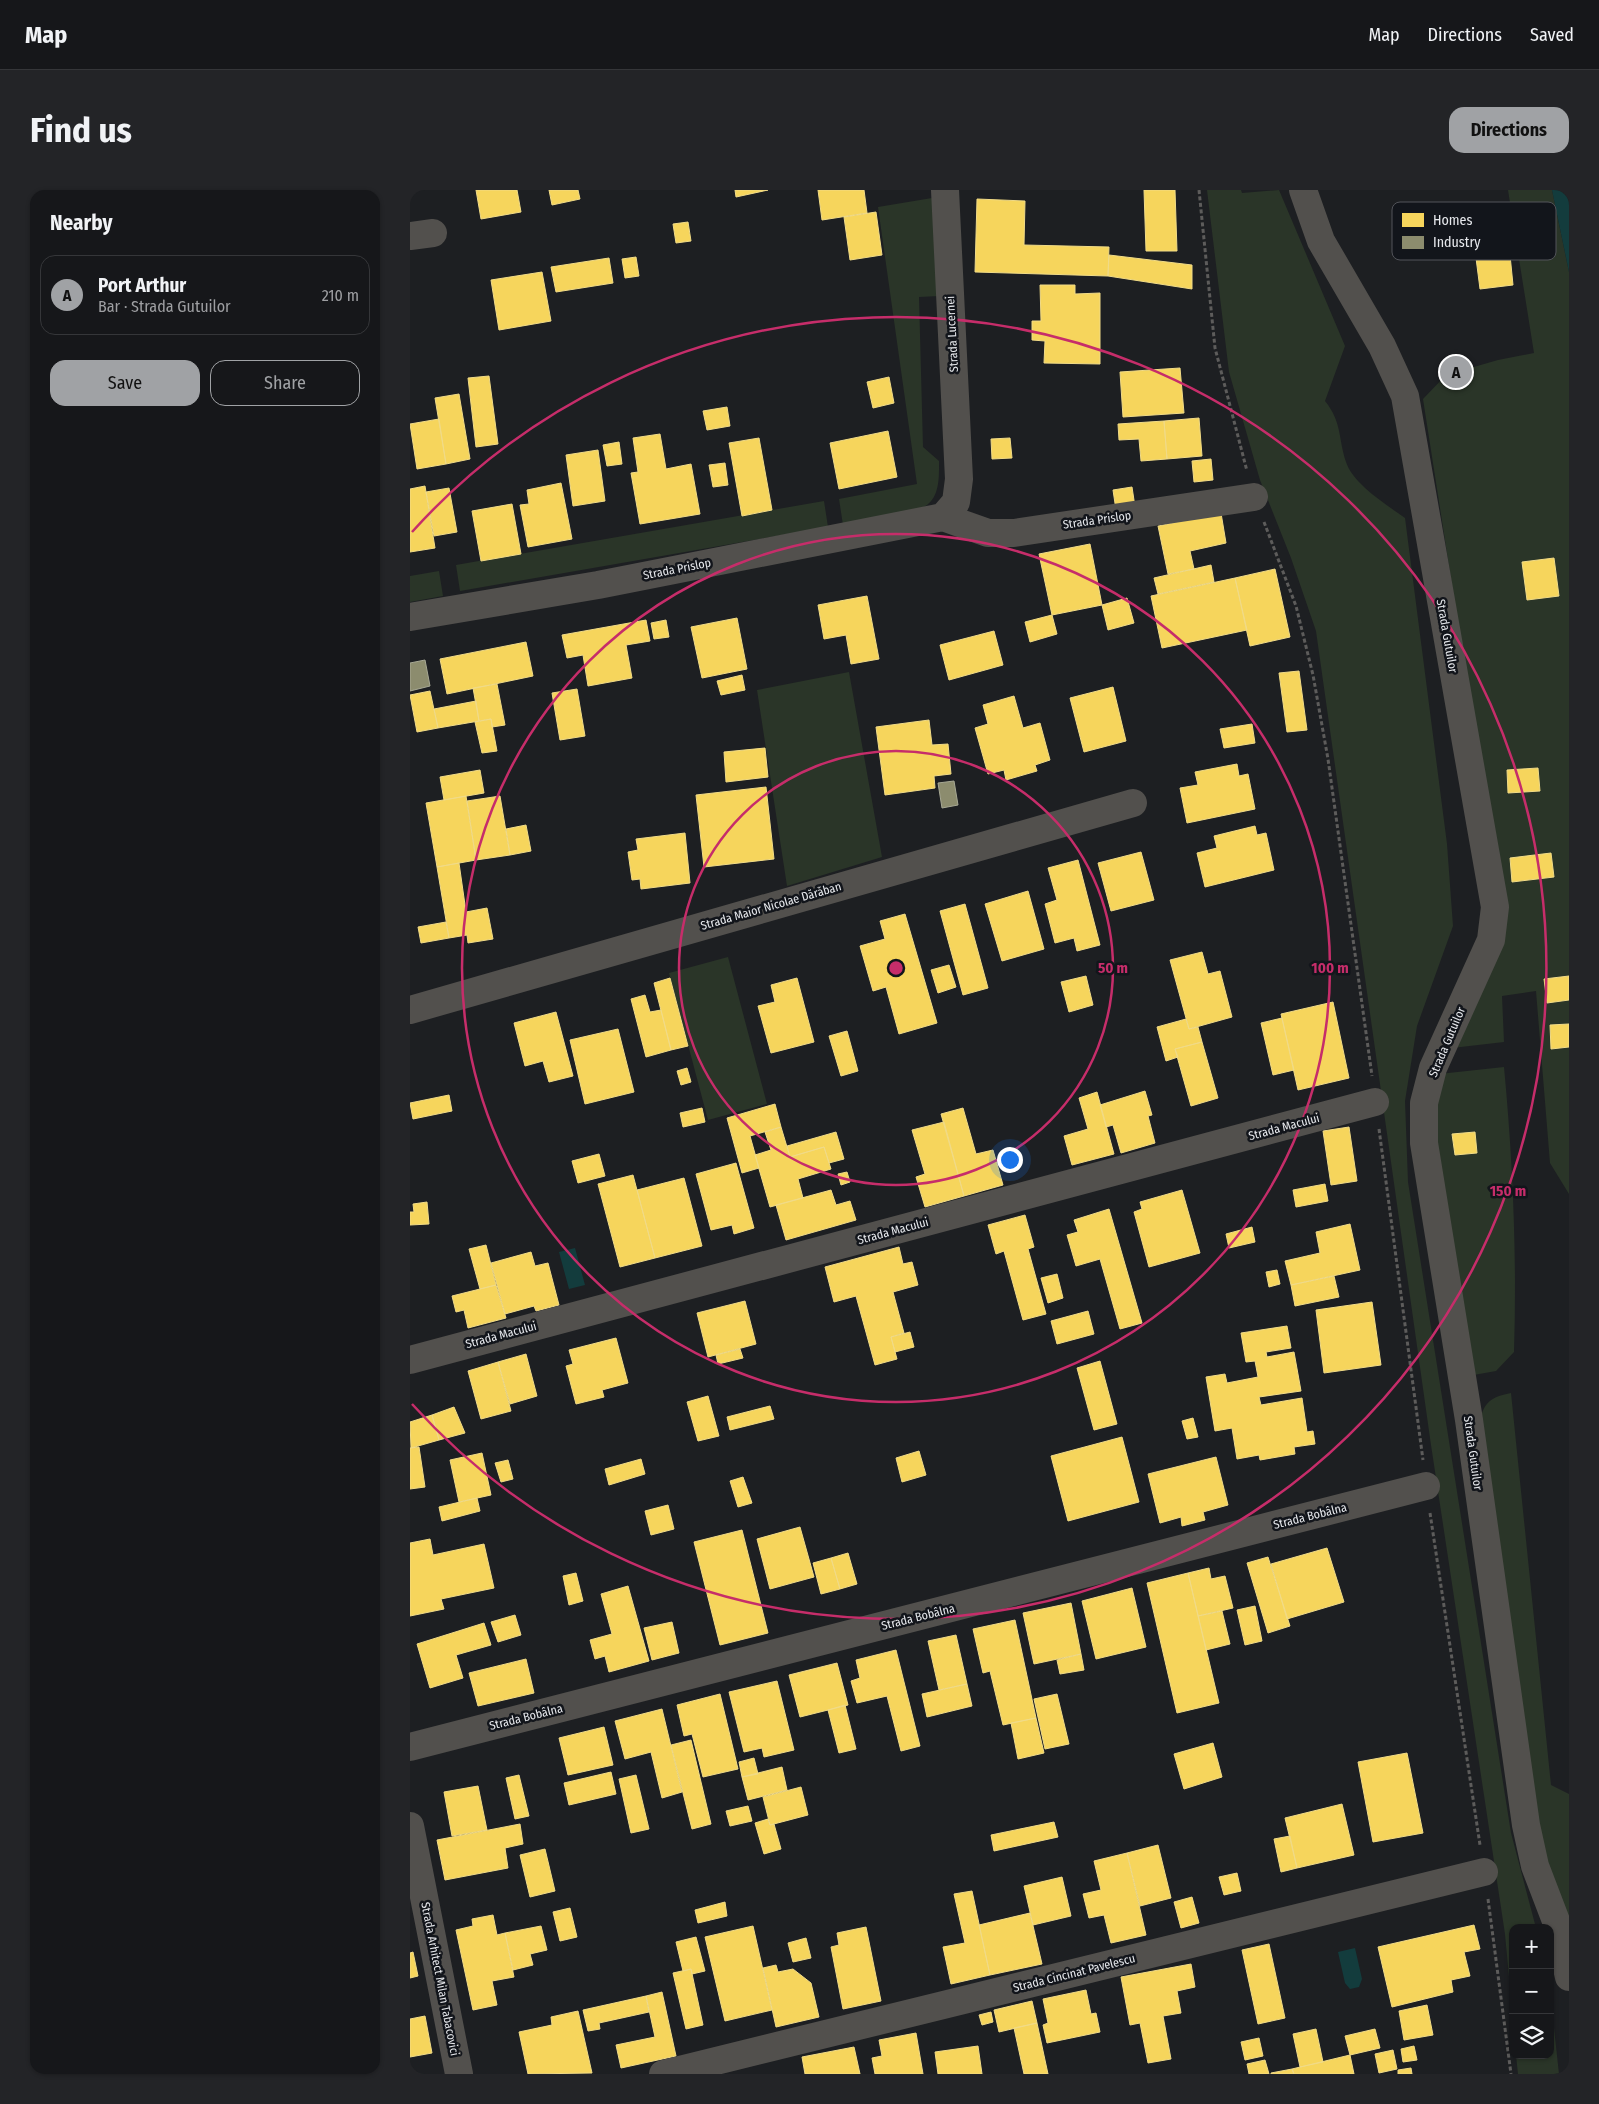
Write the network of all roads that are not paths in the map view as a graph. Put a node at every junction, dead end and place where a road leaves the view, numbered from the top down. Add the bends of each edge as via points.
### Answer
1 (944, 190) edge
2 (1303, 190) edge
3 (1254, 497) dead end
4 (943, 516) junction
5 (410, 617) edge
6 (1133, 803) dead end
7 (410, 1010) edge
8 (1376, 1102) dead end
9 (410, 1360) edge
10 (1426, 1486) dead end
11 (410, 1747) edge
12 (410, 1826) edge
13 (1484, 1872) dead end
14 (1569, 1977) edge
15 (459, 2074) edge
16 (663, 2074) edge

1 - 4 street, Strada Lucernei via 959,478 956,502
2 - 14 street, Strada Gutuilor via 1322,242 1382,346 1405,396 1495,907 1491,940 1433,1068 1424,1103 1424,1143 1469,1420 1526,1825 1535,1866 1556,1921
3 - 4 street, Strada Prislop via 1014,533 988,533
4 - 5 street, Strada Prislop via 598,585
6 - 7 street, Strada Maior Nicolae Dărăban
8 - 9 street, Strada Macului
10 - 11 street, Strada Bobâlna
12 - 15 street, Strada Arhitect Milan Tabacovici
13 - 16 street, Strada Cincinat Pavelescu

